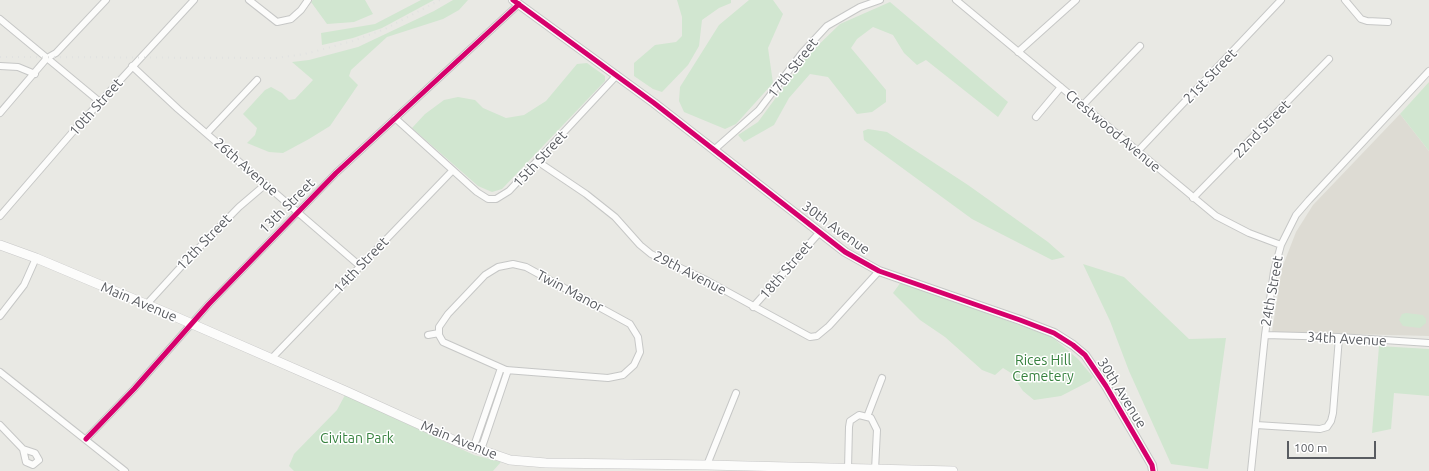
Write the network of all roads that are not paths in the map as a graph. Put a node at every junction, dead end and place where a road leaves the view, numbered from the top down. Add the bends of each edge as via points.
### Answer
1 (106, 0) edge
2 (194, 0) edge
3 (249, 0) edge
4 (308, 0) edge
5 (880, 0) edge
6 (956, 0) edge
7 (1076, 0) edge
8 (1280, 0) edge
9 (1345, 0) edge
10 (516, 2) edge
11 (0, 19) edge
12 (1388, 22) dead end
13 (1140, 46) dead end
14 (1018, 52) junction
15 (48, 58) junction
16 (1329, 59) dead end
17 (0, 66) edge
18 (132, 66) junction
19 (1429, 71) edge
20 (35, 74) junction
21 (617, 76) junction
22 (257, 80) dead end
23 (1061, 87) junction
24 (100, 102) junction
25 (1083, 105) junction
26 (0, 113) edge
27 (1036, 117) dead end
28 (395, 118) junction
29 (207, 133) junction
30 (715, 149) junction
31 (1138, 151) junction
32 (537, 161) junction
33 (452, 171) junction
34 (266, 184) junction
35 (1194, 198) junction
36 (297, 212) junction
37 (0, 216) edge
38 (819, 233) junction
39 (0, 245) edge
40 (1281, 245) junction
41 (36, 258) junction
42 (360, 266) junction
43 (878, 271) junction
44 (146, 304) junction
45 (753, 307) junction
46 (0, 316) edge
47 (191, 324) junction
48 (439, 333) junction
49 (428, 335) dead end
50 (1265, 335) junction
51 (1339, 337) junction
52 (1429, 343) edge
53 (271, 359) junction
54 (501, 368) junction
55 (508, 370) junction
56 (0, 372) edge
57 (882, 378) dead end
58 (736, 392) dead end
59 (867, 416) junction
60 (0, 425) edge
61 (1256, 425) junction
62 (86, 439) junction
63 (23, 449) dead end
64 (475, 449) junction
65 (707, 465) junction
66 (544, 467) edge
67 (670, 468) edge
68 (848, 469) junction
69 (810, 470) edge
70 (875, 470) junction
71 (900, 470) edge
72 (125, 471) edge
73 (953, 471) edge
74 (1153, 471) edge
75 (1251, 471) edge

1 - 15 street via 56,53
2 - 18 street, 10th Street
3 - 4 street via 277,22 285,22 297,15
5 - 30 street, 17th Street via 860,7 827,26 802,53 759,110
6 - 14 street, Crestwood Avenue
7 - 14 street
8 - 31 street, 21st Street
9 - 12 street via 1361,19 1367,22
10 - 21 street, 30th Avenue
10 - 28 street, 13th Street
11 - 15 street
13 - 25 street
14 - 23 street, Crestwood Avenue
15 - 20 street
15 - 24 street
16 - 35 street, 22nd Street
17 - 20 street via 18,67
18 - 24 street, 10th Street
18 - 29 street, 26th Avenue
19 - 40 street, 24th Street via 1296,215
20 - 26 street
21 - 30 street, 30th Avenue
21 - 32 street, 15th Street
22 - 29 street
23 - 25 street, Crestwood Avenue
23 - 27 street
24 - 37 street, 10th Street
25 - 31 street, Crestwood Avenue
28 - 33 street
28 - 36 street, 13th Street
29 - 34 street, 26th Avenue
30 - 38 street, 30th Avenue
31 - 35 street, Crestwood Avenue
32 - 33 street, 15th Street via 509,191 496,199 488,199 477,192
32 - 45 street, 29th Avenue via 615,217 651,254 704,279
33 - 42 street, 14th Street
34 - 36 street, 26th Avenue
34 - 44 street, 12th Street via 188,258
35 - 40 street, Crestwood Avenue via 1235,227
36 - 42 street, 26th Avenue
36 - 47 street, 13th Street
38 - 43 street, 30th Avenue
38 - 45 street, 18th Street
39 - 41 main road, Main Avenue
40 - 50 street, 24th Street via 1274,271
41 - 44 main road, Main Avenue
41 - 46 street via 24,285
42 - 53 street, 14th Street
43 - 45 street, 29th Avenue via 817,336 803,335
43 - 74 street, 30th Avenue via 1027,322 1074,345 1085,355 1106,386 1152,465
44 - 47 main road, Main Avenue
47 - 53 main road, Main Avenue
47 - 62 street, 13th Street
48 - 49 street
48 - 54 street, Twin Manor via 443,342
48 - 55 street, Twin Manor via 439,327 448,314 486,275 498,267 513,264 526,267 618,316 630,324 638,337 640,352 634,366 623,375 608,378
50 - 51 street, 34th Avenue
50 - 61 street, 24th Street
51 - 52 street, 34th Avenue
51 - 61 street via 1332,421 1327,427 1320,429
53 - 64 main road, Main Avenue
54 - 55 street, Twin Manor
54 - 64 street
55 - 64 street via 483,444
56 - 62 street
57 - 59 street
58 - 65 street
59 - 68 street via 859,415 850,421
59 - 70 street via 877,430
60 - 63 street
61 - 75 street, 24th Street
62 - 72 street
64 - 66 main road, Main Avenue
65 - 67 main road, Main Avenue
65 - 69 main road, Main Avenue
66 - 67 main road, Main Avenue
68 - 69 main road, Main Avenue
68 - 70 main road, Main Avenue
70 - 71 main road, Main Avenue
71 - 73 main road, Main Avenue

